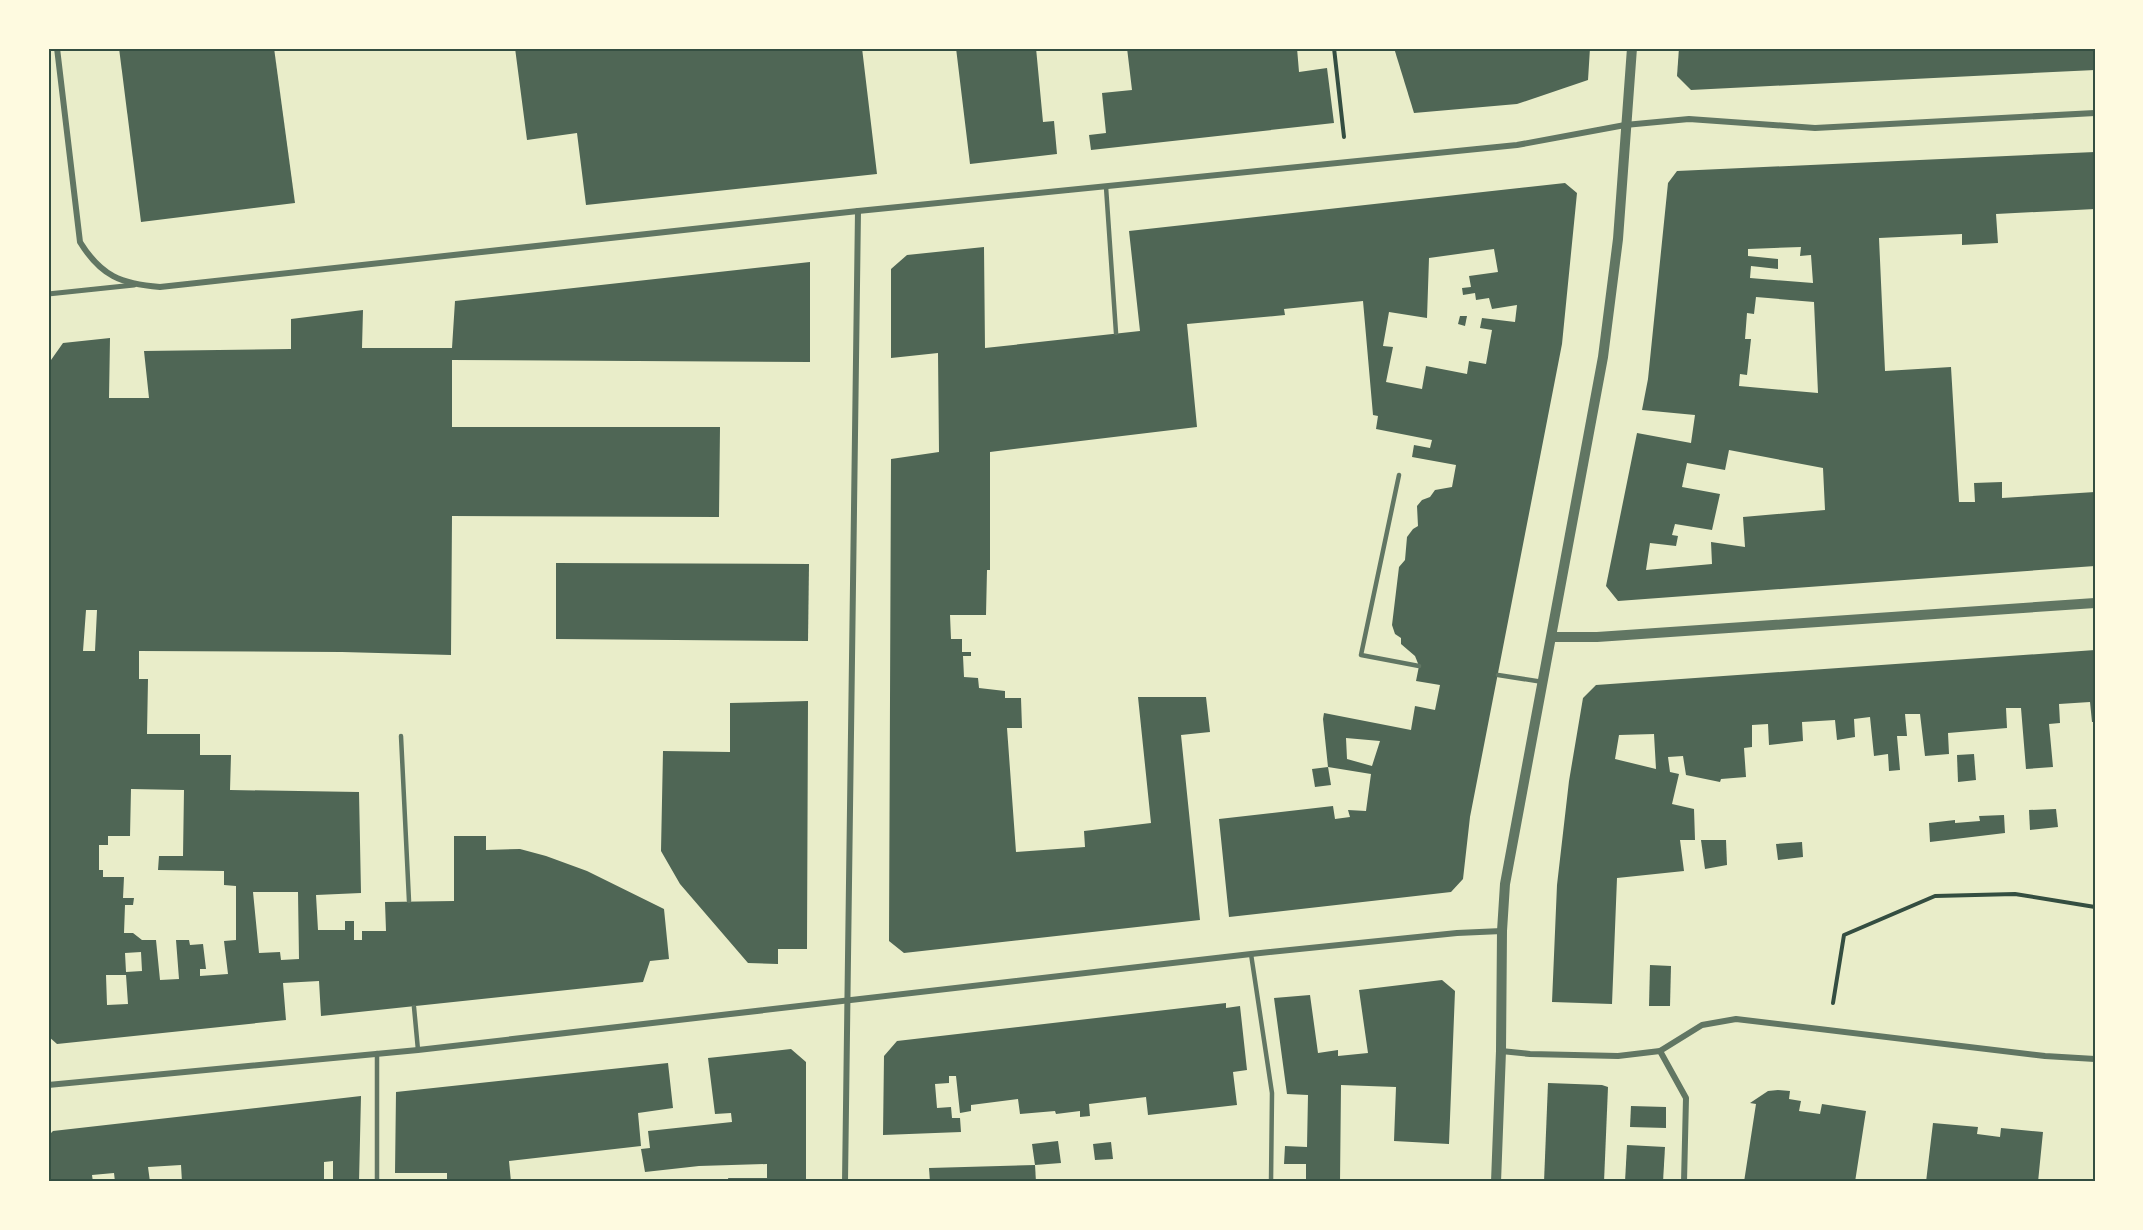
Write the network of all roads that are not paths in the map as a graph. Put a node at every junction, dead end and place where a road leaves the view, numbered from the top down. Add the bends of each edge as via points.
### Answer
1 (57, 48) edge
2 (1632, 48) edge
3 (2095, 113) edge
4 (1625, 125) junction
5 (1106, 187) junction
6 (858, 212) junction
7 (134, 285) junction
8 (48, 294) edge
9 (1116, 333) dead end
10 (1399, 476) dead end
11 (2095, 603) edge
12 (1552, 637) junction
13 (1419, 666) dead end
14 (1497, 675) dead end
15 (1543, 682) junction
16 (401, 736) dead end
17 (409, 901) dead end
18 (1502, 931) junction
19 (1251, 954) junction
20 (848, 1001) junction
21 (414, 1007) dead end
22 (418, 1050) junction
23 (1501, 1051) junction
24 (1660, 1051) junction
25 (377, 1053) junction
26 (2095, 1059) edge
27 (48, 1085) edge
28 (377, 1182) edge
29 (845, 1182) edge
30 (1271, 1182) edge
31 (1496, 1182) edge
32 (1684, 1182) edge

1 - 7 street via 80,242 99,268
2 - 4 street
3 - 4 street via 1815,128 1689,119
4 - 5 street via 1542,142
4 - 12 street via 1618,239 1603,357
5 - 6 street
5 - 9 lane
6 - 7 street via 160,287
6 - 20 street
7 - 8 street
10 - 13 lane via 1361,655
11 - 12 street via 1597,638
12 - 15 street
14 - 15 lane
15 - 18 street via 1505,884
16 - 17 lane
18 - 19 street
18 - 23 street
19 - 20 street
19 - 30 lane via 1272,1093
20 - 22 street
20 - 29 street
21 - 22 lane
22 - 25 street
23 - 24 street via 1618,1056
23 - 31 street
24 - 26 street via 1702,1025 1736,1019
24 - 32 street via 1686,1098
25 - 27 street
25 - 28 lane

